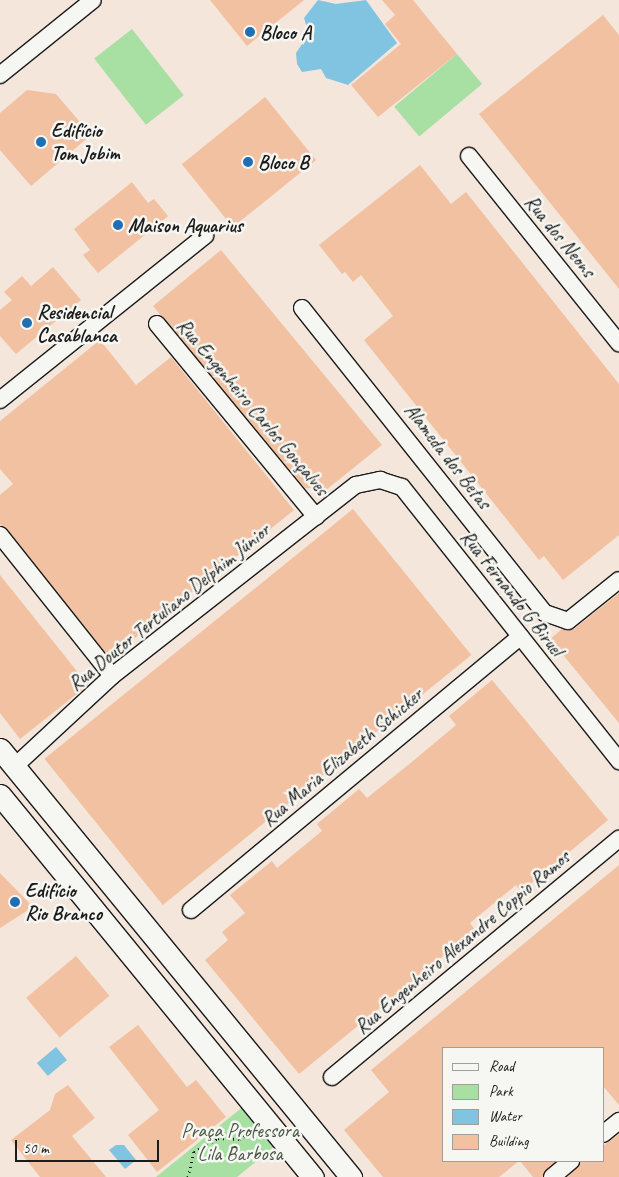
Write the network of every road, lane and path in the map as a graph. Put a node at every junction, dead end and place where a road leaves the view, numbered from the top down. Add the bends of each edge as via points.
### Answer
1 (93, 0) edge
2 (0, 75) edge
3 (469, 156) dead end
4 (205, 236) dead end
5 (302, 308) dead end
6 (157, 324) dead end
7 (619, 343) edge
8 (0, 400) edge
9 (356, 485) joint
10 (316, 516) junction
11 (0, 535) edge
12 (619, 580) edge
13 (520, 637) junction
14 (112, 676) junction
15 (0, 749) edge
16 (619, 761) edge
17 (14, 767) junction
18 (0, 796) edge
19 (619, 839) edge
20 (78, 841) junction
21 (53, 859) junction
22 (107, 879) junction
23 (82, 897) junction
24 (191, 910) dead end
25 (332, 1077) dead end
26 (619, 1121) edge
27 (269, 1123) junction
28 (604, 1133) edge
29 (570, 1162) edge
30 (188, 1177) edge
31 (313, 1177) edge
32 (351, 1177) edge
33 (552, 1177) edge

1 - 2 street
3 - 7 street, Rua dos Neons
4 - 8 street
5 - 12 street, Alameda dos Betas via 545,613 568,621
6 - 10 street, Rua Engenheiro Carlos Gonçalves
9 - 10 street, Rua Doutor Tertuliano Delphim Júnior
9 - 13 street, Rua Fernando G Biruel via 380,480 402,488
10 - 14 street, Rua Doutor Tertuliano Delphim Júnior
11 - 14 street
13 - 16 street, Rua Fernando G Biruel
13 - 24 street, Rua Maria Elizabeth Schicker
14 - 17 street, Rua Doutor Tertuliano Delphim Júnior
15 - 17 street
17 - 20 street
18 - 21 street
19 - 25 street, Rua Engenheiro Alexandre Coppio Ramos
20 - 21 street via 72,861
20 - 22 street
21 - 23 street
22 - 23 street via 91,880 82,889
22 - 32 street
23 - 27 street
26 - 28 street
27 - 30 path via 239,1139 218,1138 194,1152
27 - 31 street
29 - 33 street

